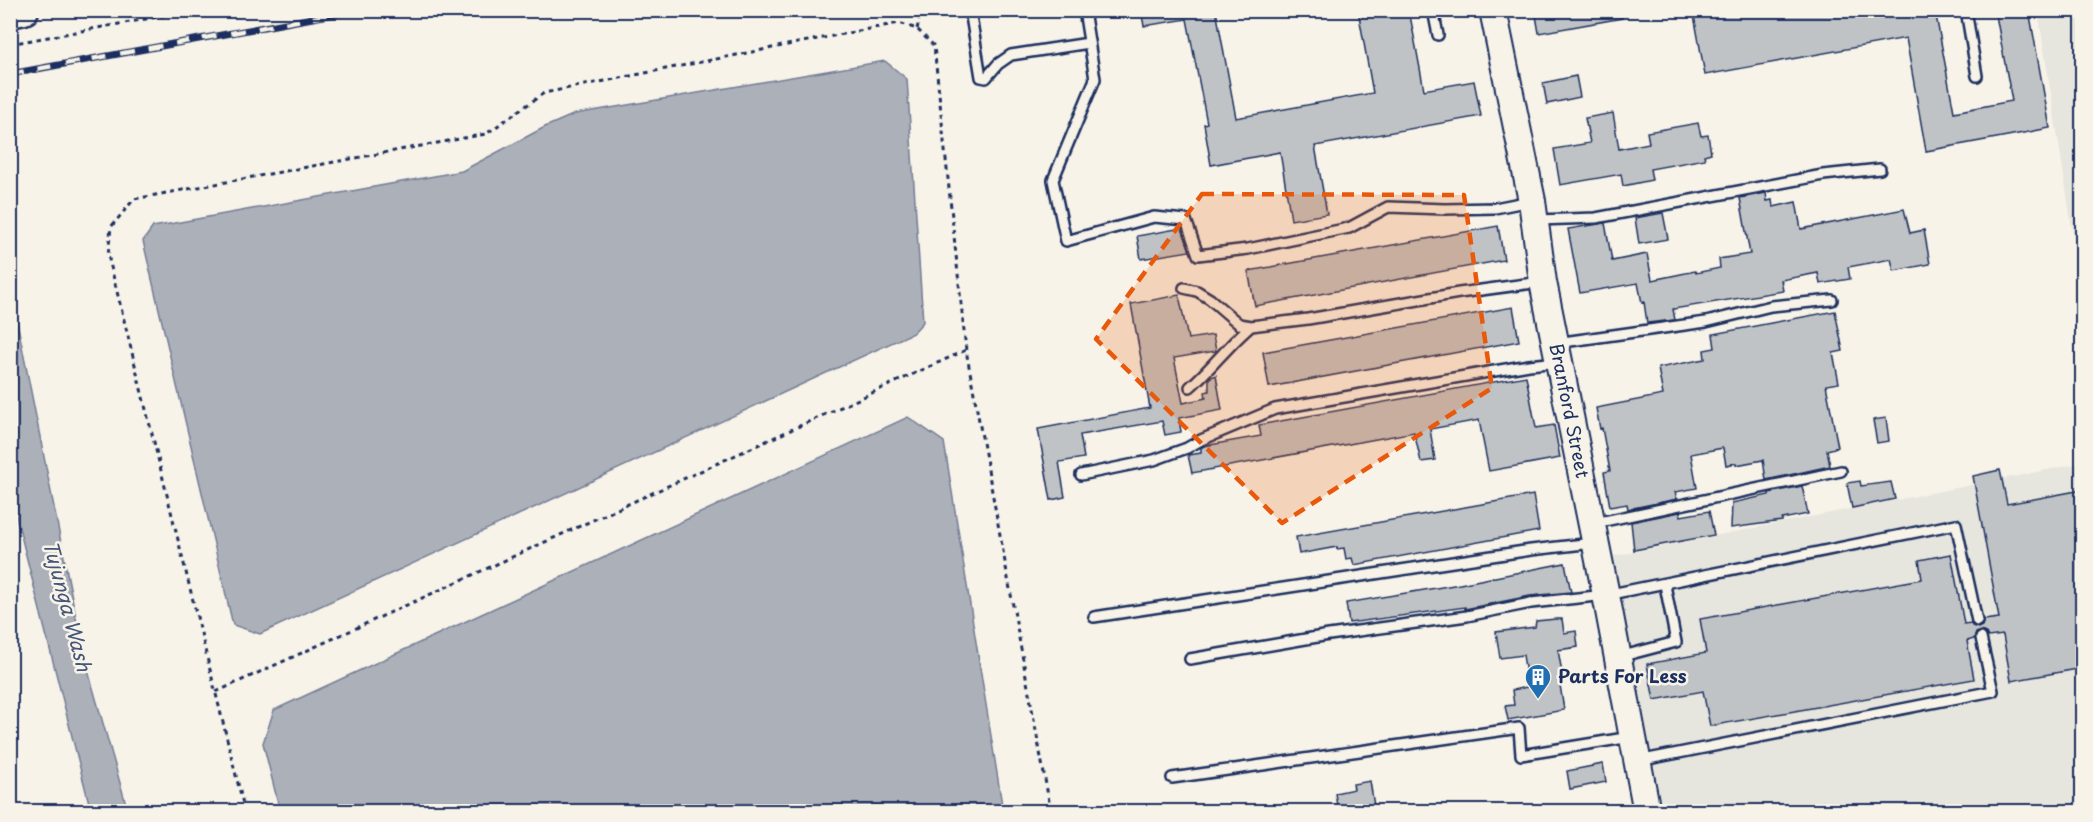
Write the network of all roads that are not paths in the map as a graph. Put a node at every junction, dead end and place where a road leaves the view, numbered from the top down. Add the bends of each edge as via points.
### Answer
1 (24, 10) edge
2 (970, 10) edge
3 (1084, 10) edge
4 (1433, 10) edge
5 (1493, 10) edge
6 (1966, 10) edge
7 (10, 13) edge
8 (1438, 35) dead end
9 (1089, 43) junction
10 (1977, 76) dead end
11 (1880, 169) dead end
12 (1534, 211) junction
13 (1543, 282) junction
14 (1184, 288) dead end
15 (1832, 300) dead end
16 (1251, 326) junction
17 (1558, 352) junction
18 (1190, 387) dead end
19 (1841, 471) dead end
20 (1081, 475) dead end
21 (1594, 534) junction
22 (1665, 585) junction
23 (1606, 595) junction
24 (1094, 617) dead end
25 (1977, 621) dead end
26 (1981, 638) dead end
27 (1617, 657) junction
28 (1190, 659) dead end
29 (1636, 749) junction
30 (1172, 778) dead end
31 (1647, 812) edge

1 - 7 main road
2 - 9 lane via 981,77 986,78 1011,55
3 - 9 lane
4 - 8 lane
5 - 12 main road, Branford Street
6 - 10 lane
9 - 12 lane via 1095,79 1053,180 1066,241 1154,218 1186,220 1198,255 1349,228 1388,207
11 - 12 lane via 1823,175 1596,218
12 - 13 main road, Branford Street
13 - 16 lane
13 - 17 main road, Branford Street
14 - 16 lane via 1210,298 1239,324
15 - 17 lane via 1771,306
16 - 18 lane
17 - 20 lane via 1528,365 1275,409 1154,460
17 - 21 main road, Branford Street
19 - 21 lane
21 - 23 main road, Branford Street
21 - 24 lane via 1531,550
22 - 23 lane
22 - 25 lane via 1956,524
22 - 27 lane via 1676,642
23 - 27 main road, Branford Street
23 - 28 lane via 1531,603
26 - 29 lane via 1993,691
27 - 29 main road, Branford Street
29 - 30 lane via 1521,755 1519,728
29 - 31 main road, Branford Street

